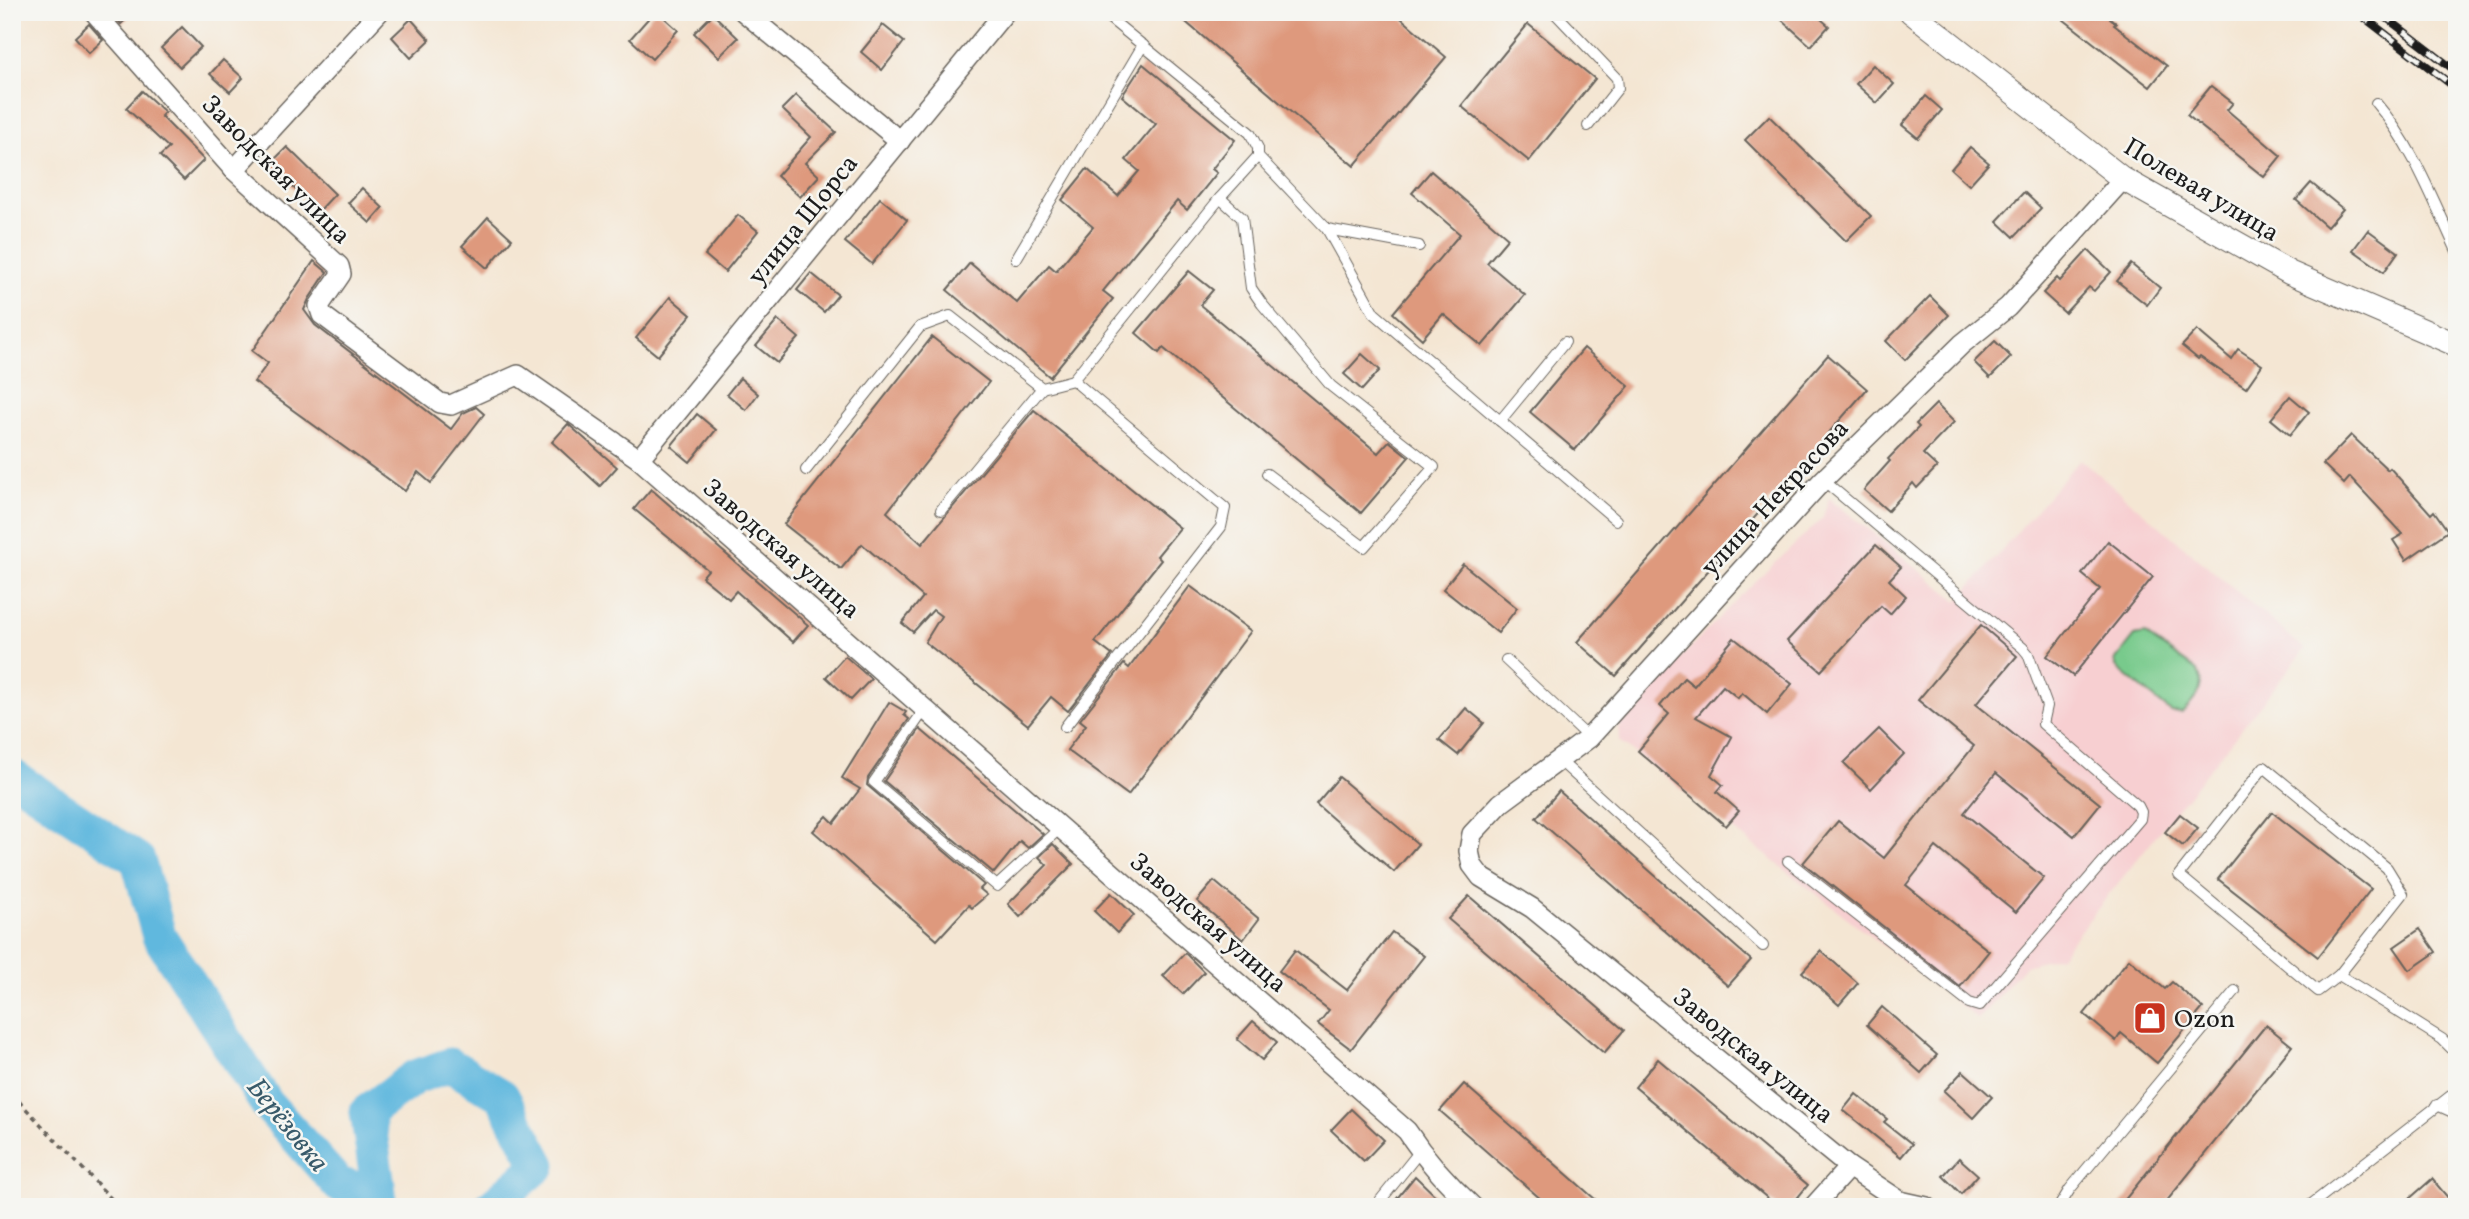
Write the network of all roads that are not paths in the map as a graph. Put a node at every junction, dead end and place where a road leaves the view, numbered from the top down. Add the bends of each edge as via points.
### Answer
1 (94, 12) edge
2 (379, 12) edge
3 (744, 12) edge
4 (1005, 12) edge
5 (1102, 12) edge
6 (1554, 12) edge
7 (1911, 12) edge
8 (1143, 45) junction
9 (2376, 103) dead end
10 (1588, 126) dead end
11 (900, 141) junction
12 (1258, 156) junction
13 (234, 170) junction
14 (2123, 179) junction
15 (1220, 198) junction
16 (1328, 229) junction
17 (1419, 246) dead end
18 (2457, 251) edge
19 (1016, 259) dead end
20 (1565, 342) dead end
21 (2457, 345) edge
22 (1073, 380) junction
23 (1042, 388) junction
24 (1500, 421) junction
25 (639, 459) junction
26 (806, 470) dead end
27 (1267, 474) dead end
28 (1823, 480) junction
29 (941, 510) dead end
30 (1616, 520) dead end
31 (1506, 660) dead end
32 (925, 709) junction
33 (1065, 727) dead end
34 (1589, 738) junction
35 (1559, 760) junction
36 (1061, 827) junction
37 (1469, 851) joint
38 (1788, 861) dead end
39 (1763, 946) dead end
40 (2339, 975) junction
41 (2235, 991) dead end
42 (2457, 1054) edge
43 (2457, 1091) edge
44 (2437, 1105) junction
45 (2457, 1114) edge
46 (1420, 1151) junction
47 (1849, 1167) junction
48 (1375, 1207) edge
49 (1473, 1207) edge
50 (1813, 1207) edge
51 (1927, 1207) edge
52 (2059, 1207) edge
53 (2308, 1207) edge

1 - 13 street, Заводская улица
2 - 13 street
3 - 11 street
4 - 11 street, улица Щорса
5 - 8 lane
6 - 10 lane via 1616,78 1618,88
7 - 14 street, Полевая улица
8 - 12 lane via 1250,132
8 - 19 lane
9 - 18 lane via 2406,142
11 - 25 street, улица Щорса
12 - 15 lane
12 - 16 lane
13 - 25 street, Заводская улица via 339,266 341,274 319,306 322,315 440,403 451,405 518,374
14 - 21 street, Полевая улица via 2290,273
14 - 28 street, улица Некрасова via 2008,307 1962,344
15 - 22 lane
15 - 27 lane via 1242,218 1251,288 1262,304 1331,386 1434,467 1364,547
16 - 17 lane
16 - 24 lane via 1374,313
20 - 24 lane
22 - 23 lane
22 - 33 lane via 1225,508 1220,527
23 - 26 lane via 950,316 920,327
23 - 29 lane
24 - 30 lane
25 - 32 street, Заводская улица
28 - 34 street, улица Некрасова
28 - 38 lane via 2023,648 2048,706 2043,724 2141,812 2140,819 1979,1006 1969,1003
31 - 34 lane
32 - 36 street, Заводская улица
32 - 36 lane via 874,782 997,886
34 - 35 street, улица Некрасова
35 - 37 street, улица Некрасова via 1501,803 1472,834
35 - 39 lane
36 - 46 street, Заводская улица via 1407,1131
37 - 47 street, Заводская улица via 1481,877 1532,908
40 - 40 lane via 2318,991 2179,875 2264,767 2387,868 2403,894
40 - 42 lane via 2442,1039
41 - 52 lane
43 - 44 lane
44 - 45 lane
44 - 53 lane
46 - 48 lane
46 - 49 street, Заводская улица
47 - 50 street
47 - 51 street, Заводская улица via 1900,1200

